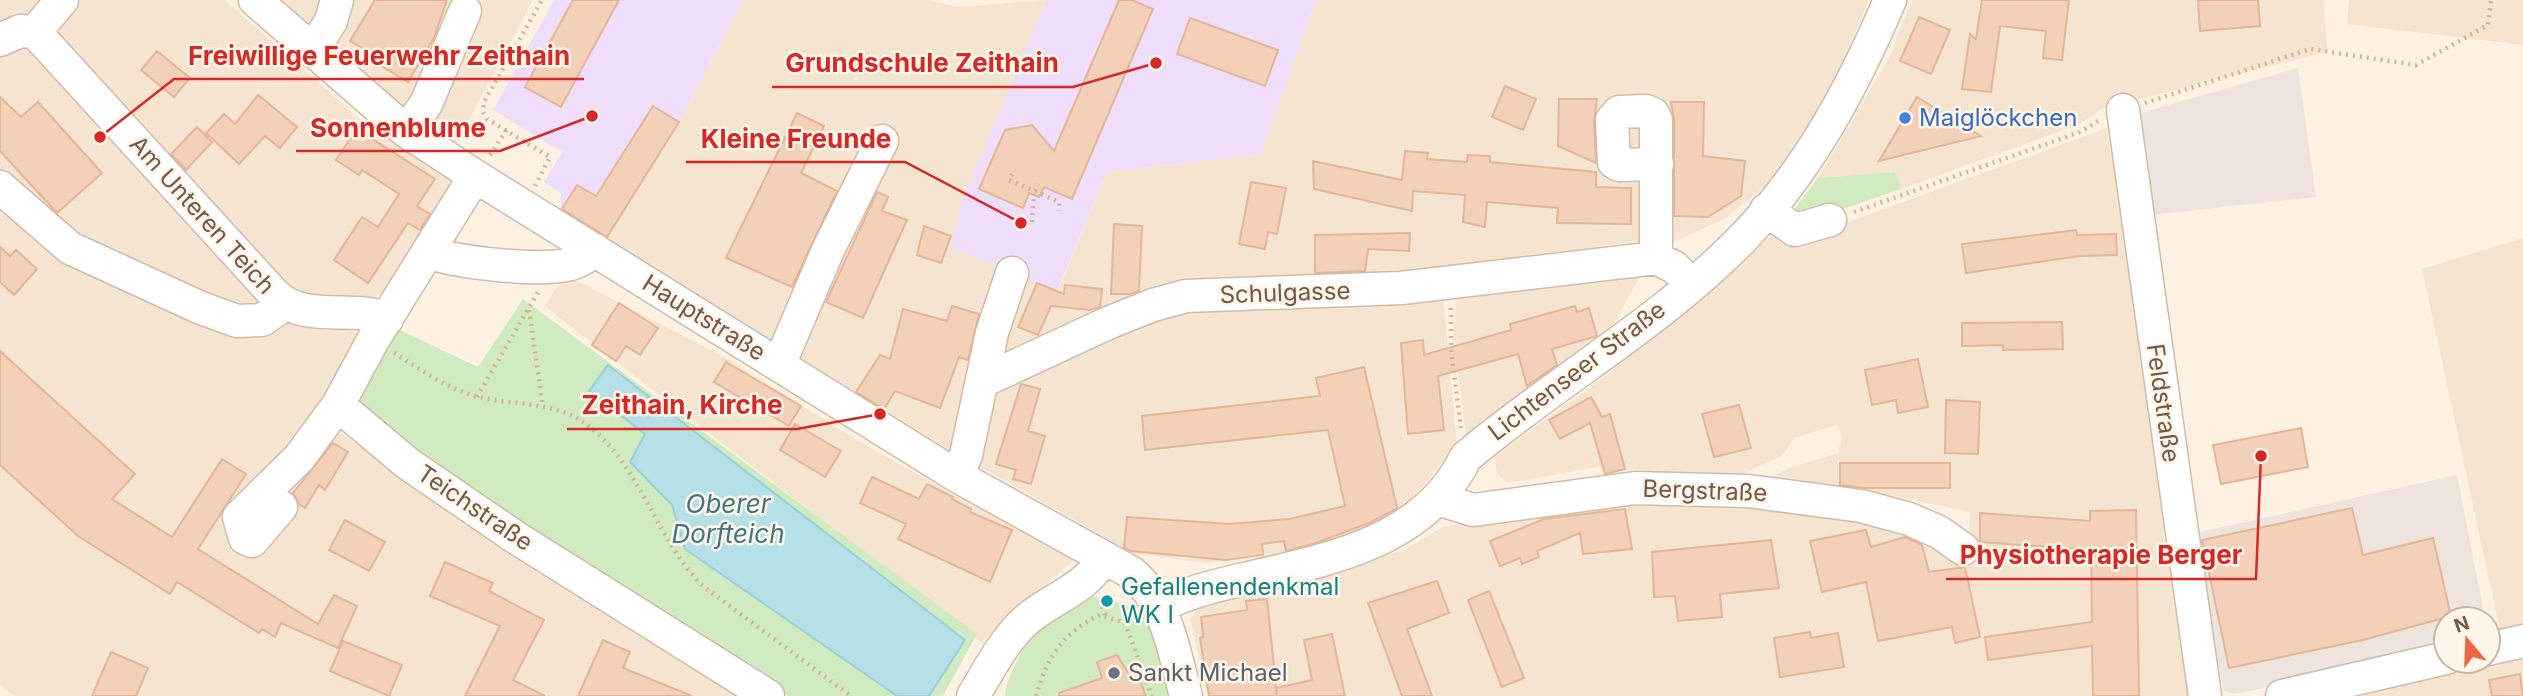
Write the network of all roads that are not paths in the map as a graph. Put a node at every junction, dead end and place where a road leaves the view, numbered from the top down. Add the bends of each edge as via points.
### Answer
1 (62, 0) edge
2 (255, 0) edge
3 (337, 0) edge
4 (1890, 0) edge
5 (465, 11) dead end
6 (34, 32) junction
7 (0, 40) edge
8 (312, 51) junction
9 (2123, 110) road end
10 (406, 131) junction
11 (882, 141) dead end
12 (1657, 164) dead end
13 (482, 167) junction
14 (0, 187) edge
15 (1766, 210) junction
16 (1830, 220) road end
17 (595, 250) junction
18 (430, 253) junction
19 (1656, 258) junction
20 (1012, 273) dead end
21 (1691, 284) junction
22 (285, 304) junction
23 (380, 329) junction
24 (779, 365) junction
25 (983, 381) junction
26 (338, 405) junction
27 (957, 476) junction
28 (1438, 499) junction
29 (281, 507) dead end
30 (1964, 549) dead end
31 (1103, 557) junction
32 (1160, 607) junction
33 (2523, 641) edge
34 (2502, 646) edge
35 (2432, 661) edge
36 (768, 696) edge
37 (974, 696) edge
38 (1186, 696) edge
39 (2205, 696) edge
40 (2282, 696) edge

1 - 6 street
2 - 8 street, Hauptstraße
3 - 8 street via 331,21
4 - 15 street, Lichtenseer Straße via 1851,88 1825,133
5 - 10 street via 426,104
6 - 7 street via 20,31
6 - 22 street, Am Unteren Teich
8 - 10 street, Hauptstraße
9 - 39 street, Feldstraße
10 - 13 street, Hauptstraße
11 - 24 street via 828,250
12 - 19 street
13 - 17 street, Hauptstraße via 523,205
13 - 18 street
14 - 22 street, Am Unteren Teich via 70,248 201,307 237,321 262,320
15 - 16 street via 1796,230
15 - 21 street, Lichtenseer Straße via 1742,239
17 - 18 street via 573,263 550,267 453,260
17 - 24 street, Hauptstraße
18 - 23 street
19 - 21 street via 1674,267
19 - 25 street, Schulgasse via 1451,284 1186,296 1153,304
20 - 25 street via 992,333
21 - 28 street, Lichtenseer Straße via 1466,457
22 - 23 street, Am Unteren Teich via 302,310 375,314
23 - 26 street
24 - 27 street, Hauptstraße
25 - 27 street
26 - 29 street via 299,458 239,517 245,538 252,541
26 - 36 street, Teichstraße via 407,463 505,530
27 - 31 street, Hauptstraße
28 - 30 street, Bergstraße via 1474,510 1635,488 1748,491 1861,506 1909,519
28 - 32 street, Lichtenseer Straße via 1397,532 1362,547 1198,591
31 - 32 street, Hauptstraße via 1148,587
31 - 37 street via 1085,582 1045,604 1021,625
32 - 38 street, Hauptstraße
33 - 34 street
35 - 40 street

